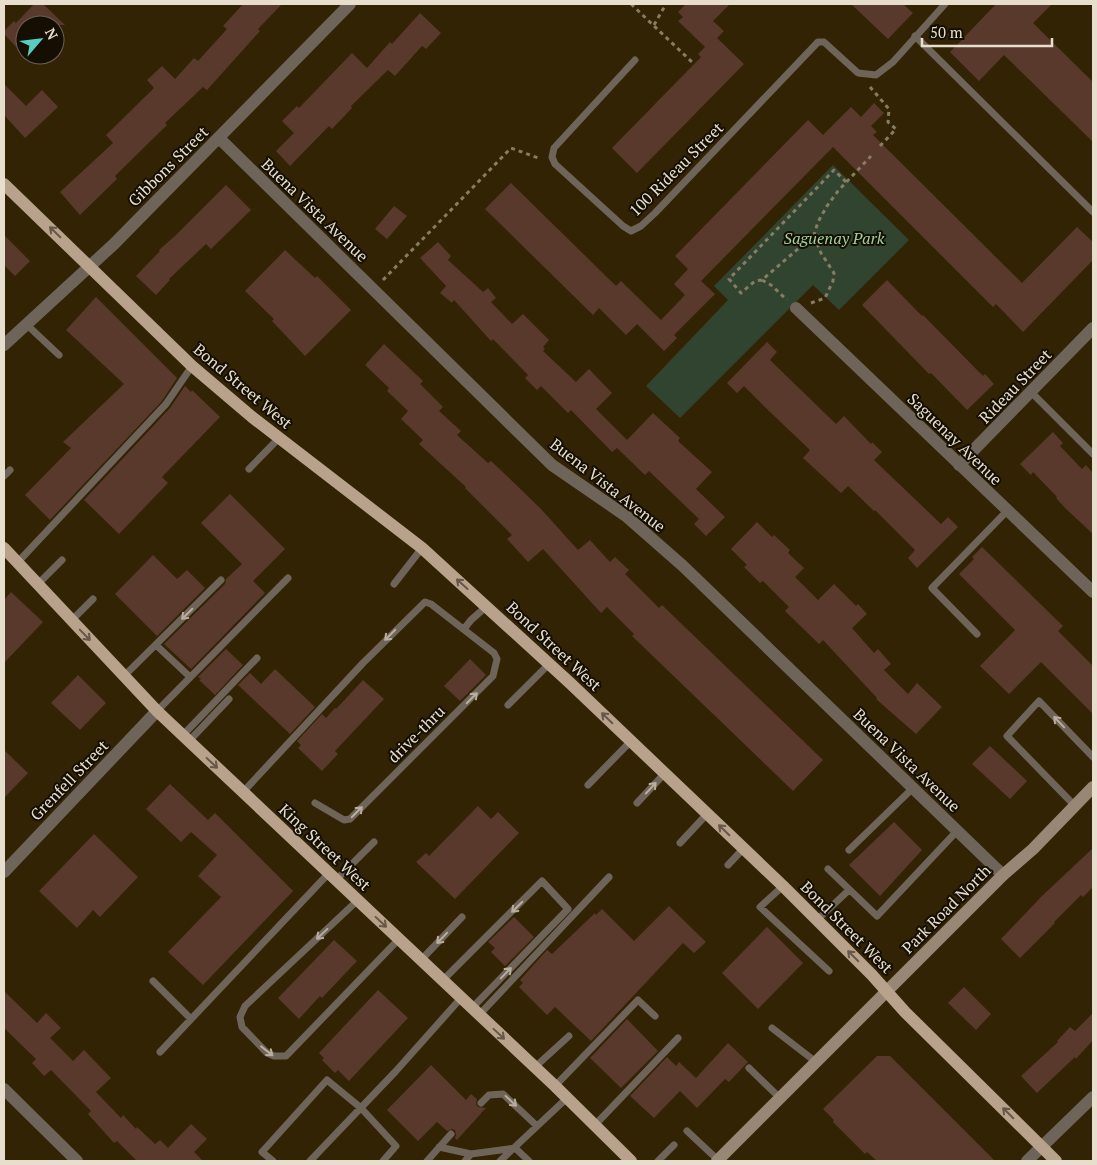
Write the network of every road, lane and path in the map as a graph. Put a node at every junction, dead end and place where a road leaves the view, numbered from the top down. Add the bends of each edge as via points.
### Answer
1 (350, 4) edge
2 (631, 4) edge
3 (666, 4) edge
4 (945, 4) edge
5 (654, 25) junction
6 (915, 36) junction
7 (635, 60) dead end
8 (693, 63) dead end
9 (858, 73) junction
10 (219, 138) junction
11 (879, 147) dead end
12 (871, 156) dead end
13 (555, 164) junction
14 (846, 182) junction
15 (4, 184) edge
16 (1093, 212) edge
17 (814, 235) junction
18 (90, 266) junction
19 (762, 280) junction
20 (373, 290) junction
21 (796, 308) junction
22 (26, 324) junction
23 (1093, 328) edge
24 (4, 345) edge
25 (59, 355) dead end
26 (192, 366) junction
27 (1032, 393) junction
28 (279, 438) junction
29 (1093, 454) edge
30 (959, 465) junction
31 (249, 469) dead end
32 (10, 470) dead end
33 (4, 476) edge
34 (1007, 511) junction
35 (4, 548) edge
36 (422, 548) junction
37 (62, 560) dead end
38 (18, 562) junction
39 (288, 578) dead end
40 (221, 580) dead end
41 (394, 584) dead end
42 (37, 585) junction
43 (1093, 592) edge
44 (93, 599) dead end
45 (487, 606) junction
46 (72, 621) junction
47 (464, 629) junction
48 (977, 634) dead end
49 (156, 645) junction
50 (257, 658) dead end
51 (549, 664) junction
52 (124, 676) junction
53 (190, 677) junction
54 (228, 699) dead end
55 (508, 705) dead end
56 (157, 711) junction
57 (186, 738) junction
58 (631, 741) junction
59 (1093, 757) edge
60 (665, 773) junction
61 (588, 785) dead end
62 (1093, 787) edge
63 (913, 788) junction
64 (243, 792) junction
65 (315, 803) dead end
66 (637, 803) dead end
67 (1075, 806) junction
68 (707, 814) junction
69 (957, 831) junction
70 (374, 842) dead end
71 (680, 843) dead end
72 (744, 849) junction
73 (849, 850) dead end
74 (728, 865) dead end
75 (828, 869) dead end
76 (4, 872) edge
77 (1003, 875) junction
78 (332, 876) junction
79 (609, 877) dead end
80 (783, 886) junction
81 (849, 890) junction
82 (358, 900) junction
83 (462, 916) dead end
84 (817, 920) junction
85 (399, 938) junction
86 (421, 960) junction
87 (829, 972) dead end
88 (443, 980) junction
89 (153, 981) dead end
90 (887, 991) junction
91 (461, 998) junction
92 (475, 1011) junction
93 (656, 1016) dead end
94 (191, 1019) junction
95 (772, 1028) dead end
96 (569, 1036) dead end
97 (678, 1038) dead end
98 (160, 1052) dead end
99 (816, 1062) junction
100 (535, 1067) junction
101 (749, 1068) dead end
102 (554, 1086) junction
103 (4, 1089) edge
104 (1093, 1097) edge
105 (567, 1098) junction
106 (780, 1098) junction
107 (481, 1103) dead end
108 (361, 1108) junction
109 (537, 1126) junction
110 (594, 1126) junction
111 (687, 1131) dead end
112 (451, 1134) dead end
113 (674, 1145) dead end
114 (439, 1147) junction
115 (515, 1148) junction
116 (1043, 1148) junction
117 (471, 1154) junction
118 (74, 1160) edge
119 (273, 1161) edge
120 (310, 1161) edge
121 (383, 1161) edge
122 (427, 1161) edge
123 (463, 1161) edge
124 (500, 1161) edge
125 (529, 1161) edge
126 (631, 1161) edge
127 (658, 1161) edge
128 (717, 1161) edge
129 (1027, 1161) edge
130 (1056, 1161) edge

1 - 10 street, Gibbons Street
2 - 5 path
3 - 5 path
4 - 6 lane
5 - 8 path
6 - 9 lane via 893,62 876,75
6 - 16 lane
7 - 13 lane via 554,148 552,158
9 - 11 path via 889,108 888,122 896,129
9 - 13 lane, 100 Rideau Street via 824,42 818,42 655,213 631,231
10 - 18 street, Gibbons Street
10 - 20 street, Buena Vista Avenue
12 - 14 path
13 - 20 path via 511,148
14 - 17 path via 827,206
14 - 19 path via 834,170 729,279 741,292 755,280
18 -> 15 main road, Bond Street West
17 - 19 path
17 - 21 path via 834,273 833,281 825,298
18 - 22 street, Gibbons Street
18 - 26 main road, Bond Street West
19 - 21 path via 771,284
20 - 63 street, Buena Vista Avenue via 552,465 626,516 683,566
21 - 30 street, Saguenay Avenue
22 - 24 street, Gibbons Street
22 - 25 lane
23 - 27 street, Rideau Street
26 - 28 main road, Bond Street West
26 - 38 lane via 166,404
27 - 29 lane
27 - 30 street, Rideau Street
28 - 31 lane
28 - 36 main road, Bond Street West
30 - 34 street, Saguenay Avenue
32 - 33 lane
34 - 43 street, Saguenay Avenue
34 - 48 lane via 932,588
35 - 38 main road, King Street West
36 - 41 lane
45 -> 36 main road, Bond Street West
37 - 42 lane
38 - 42 main road, King Street West
39 - 53 lane
40 -> 49 lane
42 - 46 main road, King Street West
44 - 46 lane
45 - 47 lane
45 - 51 main road, Bond Street West
46 -> 52 main road, King Street West
47 -> 64 lane via 431,604 420,605
65 -> 47 lane, drive-thru via 344,820 350,819 493,676 497,659 494,653
49 - 52 lane
49 - 53 lane
50 - 57 lane
51 - 55 lane
58 -> 51 main road, Bond Street West
52 - 56 main road, King Street West
53 - 56 lane
54 - 57 lane
56 - 57 main road, King Street West
56 - 76 street, Grenfell Street
57 -> 64 main road, King Street West
58 - 60 main road, Bond Street West
58 - 61 lane
59 -> 67 lane via 1040,702 1007,736
66 -> 60 lane
60 - 68 main road, Bond Street West
62 - 67 main road, Park Road North
63 - 69 street, Buena Vista Avenue
63 - 73 lane
64 - 78 main road, King Street West
67 - 77 main road, Park Road North
68 - 71 lane
72 -> 68 main road, Bond Street West
69 - 77 street, Buena Vista Avenue
69 - 81 lane via 877,916
70 - 78 lane
72 - 74 lane
72 - 80 main road, Bond Street West
75 - 81 lane
77 - 90 main road, Park Road North
78 - 82 main road, King Street West
78 - 94 lane
79 - 92 lane
80 - 84 main road, Bond Street West
80 - 87 lane via 760,907
81 - 84 lane
82 -> 85 main road, King Street West
82 -> 85 lane via 245,1006 240,1016 242,1027 267,1053 286,1056
83 -> 86 lane
90 -> 84 main road, Bond Street West
85 - 86 main road, King Street West
86 - 88 main road, King Street West
88 - 91 main road, King Street West
92 -> 88 lane via 568,909 542,882
89 - 94 lane
90 - 99 main road, Park Road North
116 -> 90 main road, Bond Street West
91 - 92 main road, King Street West
91 - 108 lane
92 -> 100 main road, King Street West
93 - 102 lane via 638,1000
94 - 98 lane
95 - 99 lane
96 - 100 lane
97 - 110 lane
99 - 106 main road, Park Road North
100 - 102 main road, King Street West
101 - 106 lane
102 - 105 main road, King Street West
103 - 118 street
104 - 116 street
105 - 109 lane
105 - 110 main road, King Street West
106 - 128 main road, Park Road North
107 -> 109 lane via 489,1095 503,1094
108 - 119 lane via 327,1080 262,1152
108 - 120 lane
108 - 121 lane via 396,1146
109 - 115 lane
110 - 126 main road, King Street West
111 - 128 lane
112 - 114 lane
113 - 127 lane
114 - 117 lane
114 - 122 lane
115 - 117 lane
115 - 124 lane
115 - 125 lane
116 - 129 street
116 - 130 main road, Bond Street West
117 - 123 lane

